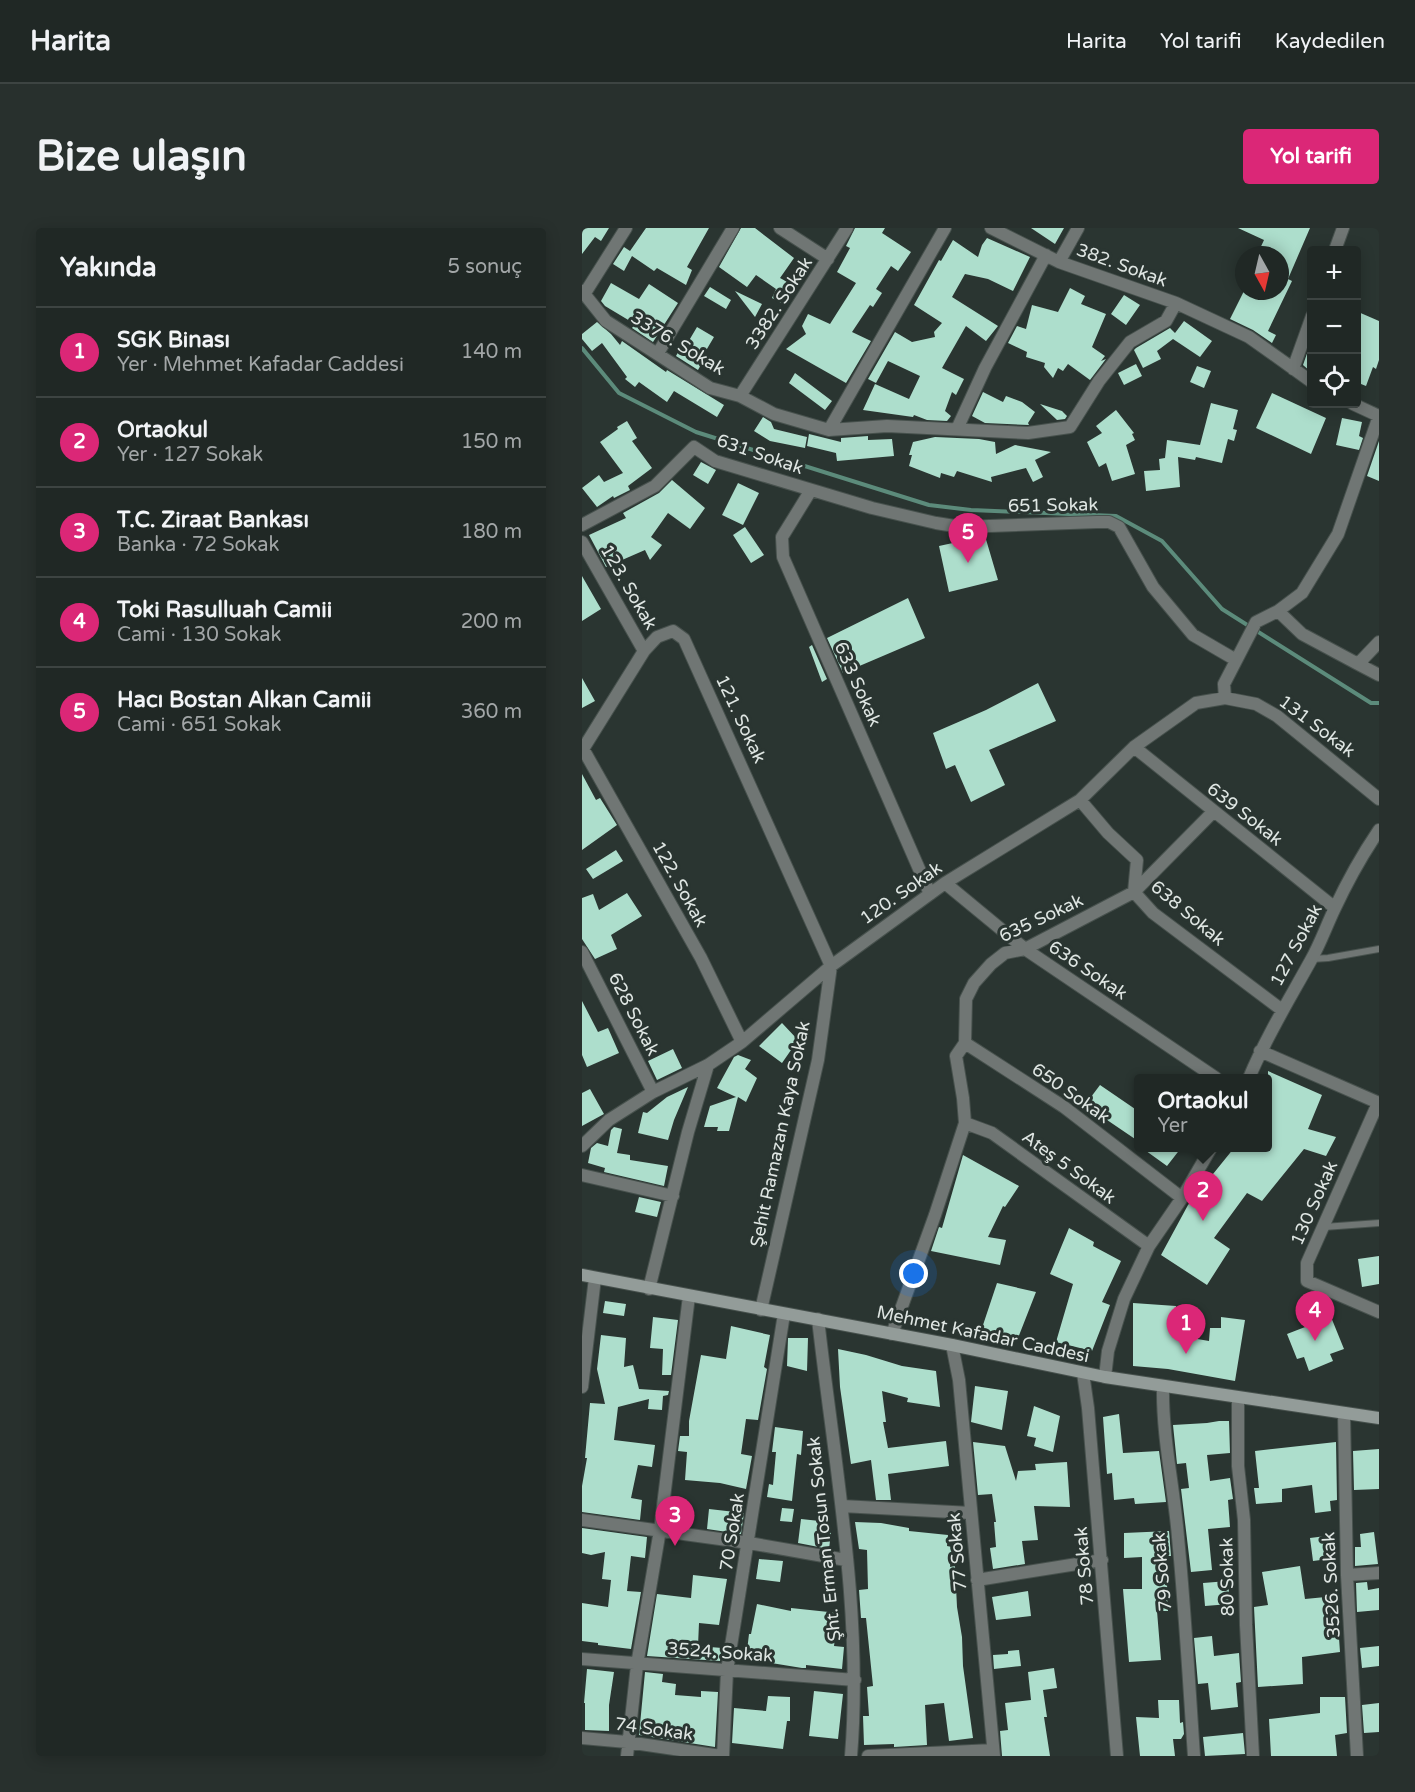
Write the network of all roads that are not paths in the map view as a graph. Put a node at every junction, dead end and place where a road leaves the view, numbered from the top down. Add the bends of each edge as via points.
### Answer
1 (626, 228) edge
2 (733, 228) edge
3 (780, 228) edge
4 (847, 228) edge
5 (945, 228) edge
6 (990, 228) edge
7 (1078, 228) edge
8 (1343, 228) edge
9 (1336, 246) edge
10 (1046, 255) junction
11 (828, 259) junction
12 (1059, 262) junction
13 (583, 292) edge
14 (1176, 303) junction
15 (1307, 328) edge
16 (658, 353) junction
17 (1293, 369) junction
18 (1307, 379) edge
19 (740, 396) junction
20 (1361, 408) edge
21 (1379, 416) edge
22 (957, 429) junction
23 (829, 430) junction
24 (811, 490) junction
25 (582, 525) edge
26 (582, 542) edge
27 (1278, 611) junction
28 (1379, 642) edge
29 (644, 651) junction
30 (1236, 660) junction
31 (1358, 664) junction
32 (1379, 675) edge
33 (1225, 698) junction
34 (1134, 747) junction
35 (583, 748) edge
36 (1379, 799) edge
37 (1080, 800) junction
38 (1213, 812) junction
39 (1379, 830) edge
40 (945, 883) junction
41 (1134, 892) junction
42 (930, 894) junction
43 (1335, 908) junction
44 (1025, 949) junction
45 (1379, 949) edge
46 (582, 952) edge
47 (1312, 959) junction
48 (831, 966) junction
49 (1282, 1010) junction
50 (742, 1041) junction
51 (965, 1043) junction
52 (1260, 1051) junction
53 (708, 1065) junction
54 (1210, 1074) edge
55 (1251, 1074) edge
56 (653, 1092) junction
57 (1379, 1103) edge
58 (965, 1123) junction
59 (582, 1146) edge
60 (1209, 1152) edge
61 (582, 1176) edge
62 (673, 1196) junction
63 (1182, 1198) junction
64 (1379, 1223) edge
65 (1323, 1227) junction
66 (1149, 1246) junction
67 (582, 1275) edge
68 (596, 1278) junction
69 (649, 1289) junction
70 (689, 1296) junction
71 (761, 1310) junction
72 (1379, 1312) edge
73 (784, 1314) junction
74 (818, 1319) junction
75 (892, 1334) junction
76 (952, 1345) junction
77 (1083, 1373) junction
78 (1104, 1377) junction
79 (1163, 1386) junction
80 (582, 1387) edge
81 (1238, 1398) junction
82 (1344, 1413) junction
83 (1379, 1418) edge
84 (842, 1506) junction
85 (971, 1513) junction
86 (582, 1520) edge
87 (660, 1530) junction
88 (749, 1543) junction
89 (846, 1560) junction
90 (1102, 1560) junction
91 (1379, 1573) edge
92 (1347, 1575) junction
93 (977, 1580) junction
94 (582, 1659) edge
95 (637, 1665) junction
96 (727, 1671) junction
97 (855, 1680) junction
98 (582, 1738) edge
99 (627, 1742) junction
100 (993, 1753) edge
101 (627, 1756) edge
102 (722, 1756) edge
103 (851, 1756) edge
104 (868, 1756) edge
105 (1117, 1756) edge
106 (1194, 1756) edge
107 (1253, 1756) edge
108 (1357, 1756) edge

1 - 13 street
2 - 16 street
3 - 11 street
4 - 11 street, 3382. Sokak
5 - 23 street
6 - 10 street, 382. Sokak
7 - 12 street
8 - 9 street
10 - 12 street, 382. Sokak
10 - 22 street
11 - 19 street, 3382. Sokak
12 - 14 street, 382. Sokak
13 - 16 street, 3376. Sokak via 606,321
14 - 17 street, 382. Sokak via 1249,338
14 - 22 street, 3376. Sokak via 1166,321 1130,342 1070,428 1028,432
15 - 17 street
16 - 19 street, 3376. Sokak via 710,388
17 - 18 street, 382. Sokak
19 - 23 street, 3376. Sokak via 774,414
20 - 21 street
21 - 27 street via 1338,534 1302,593
22 - 23 street, 3376. Sokak via 887,426
24 - 25 street, 631 Sokak via 715,461 694,447 654,486
24 - 30 street, 651 Sokak via 872,508 961,526 1109,522 1119,527 1153,587 1193,635
24 - 42 street, 633 Sokak via 782,537 783,557
26 - 29 street, 123. Sokak
27 - 30 street via 1256,622
27 - 31 street via 1302,634
28 - 31 street
29 - 35 street, 121. Sokak
29 - 48 street, 121. Sokak via 657,637 673,631 684,639
30 - 33 street via 1224,684
31 - 32 street
33 - 34 street, 120. Sokak via 1196,703
33 - 36 street, 131 Sokak via 1256,704 1277,716
34 - 37 street, 120. Sokak
34 - 38 street, 639 Sokak
35 - 50 street, 122. Sokak via 701,958
37 - 40 street, 120. Sokak
37 - 41 street, 638 Sokak via 1137,860
38 - 41 street, 635 Sokak
38 - 43 street, 639 Sokak
39 - 43 street, 127 Sokak
40 - 42 street, 120. Sokak
40 - 44 street, 636 Sokak
41 - 44 street, 635 Sokak
41 - 49 street, 638 Sokak via 1153,913
42 - 48 street, 120. Sokak
43 - 47 street, 127 Sokak
44 - 51 street, 635 Sokak via 1005,953 974,983 966,999
44 - 54 street, 636 Sokak
45 - 47 lane
46 - 56 street, 628 Sokak
47 - 49 street, 127 Sokak
48 - 50 street, 120. Sokak
48 - 71 street, Şehit Ramazan Kaya Sokak via 818,1060
49 - 52 street, 127 Sokak
50 - 53 street, 120. Sokak
51 - 58 street, 635 Sokak via 956,1056
51 - 63 street, 650 Sokak via 1064,1107
52 - 55 street, 127 Sokak
52 - 57 street
53 - 56 street, 120. Sokak
53 - 62 street
56 - 59 street, 120. Sokak via 609,1120
57 - 65 street, 130 Sokak
58 - 66 street, Ateş 5 Sokak via 992,1133
58 - 75 street, 635 Sokak
60 - 63 street
61 - 62 street
62 - 69 street
63 - 66 street
64 - 65 lane
65 - 72 street, 130 Sokak via 1307,1263 1307,1281
66 - 78 street via 1124,1299
67 - 68 main road, Mehmet Kafadar Caddesi
68 - 69 main road, Mehmet Kafadar Caddesi
68 - 80 street
69 - 70 main road, Mehmet Kafadar Caddesi
70 - 71 main road, Mehmet Kafadar Caddesi
70 - 87 street
71 - 73 main road, Mehmet Kafadar Caddesi
73 - 74 main road, Mehmet Kafadar Caddesi
73 - 88 street, 70 Sokak
74 - 75 main road, Mehmet Kafadar Caddesi
74 - 84 street, Şht. Erman Tosun Sokak
75 - 76 main road, Mehmet Kafadar Caddesi
76 - 77 main road, Mehmet Kafadar Caddesi
76 - 85 street, 77 Sokak via 959,1380
77 - 78 main road, Mehmet Kafadar Caddesi
77 - 90 street, 78 Sokak
78 - 79 main road, Mehmet Kafadar Caddesi
79 - 81 main road, Mehmet Kafadar Caddesi
79 - 106 street, 79 Sokak
81 - 82 main road, Mehmet Kafadar Caddesi
81 - 107 street, 80 Sokak
82 - 83 main road, Mehmet Kafadar Caddesi
82 - 92 street, 3526. Sokak
84 - 85 street
84 - 89 street, Şht. Erman Tosun Sokak
85 - 93 street, 77 Sokak
86 - 87 street
87 - 88 street
87 - 95 street
88 - 89 street
88 - 96 street, 70 Sokak
89 - 97 street, Şht. Erman Tosun Sokak
90 - 93 street
90 - 105 street, 78 Sokak
91 - 92 street
92 - 108 street, 3526. Sokak
93 - 100 street, 77 Sokak
94 - 95 street, 3524. Sokak
95 - 96 street, 3524. Sokak
95 - 99 street
96 - 97 street, 3524. Sokak
96 - 102 street, 70 Sokak
97 - 103 street, Şht. Erman Tosun Sokak
98 - 99 street, 74 Sokak
99 - 101 street
99 - 102 street, 74 Sokak
100 - 104 street

